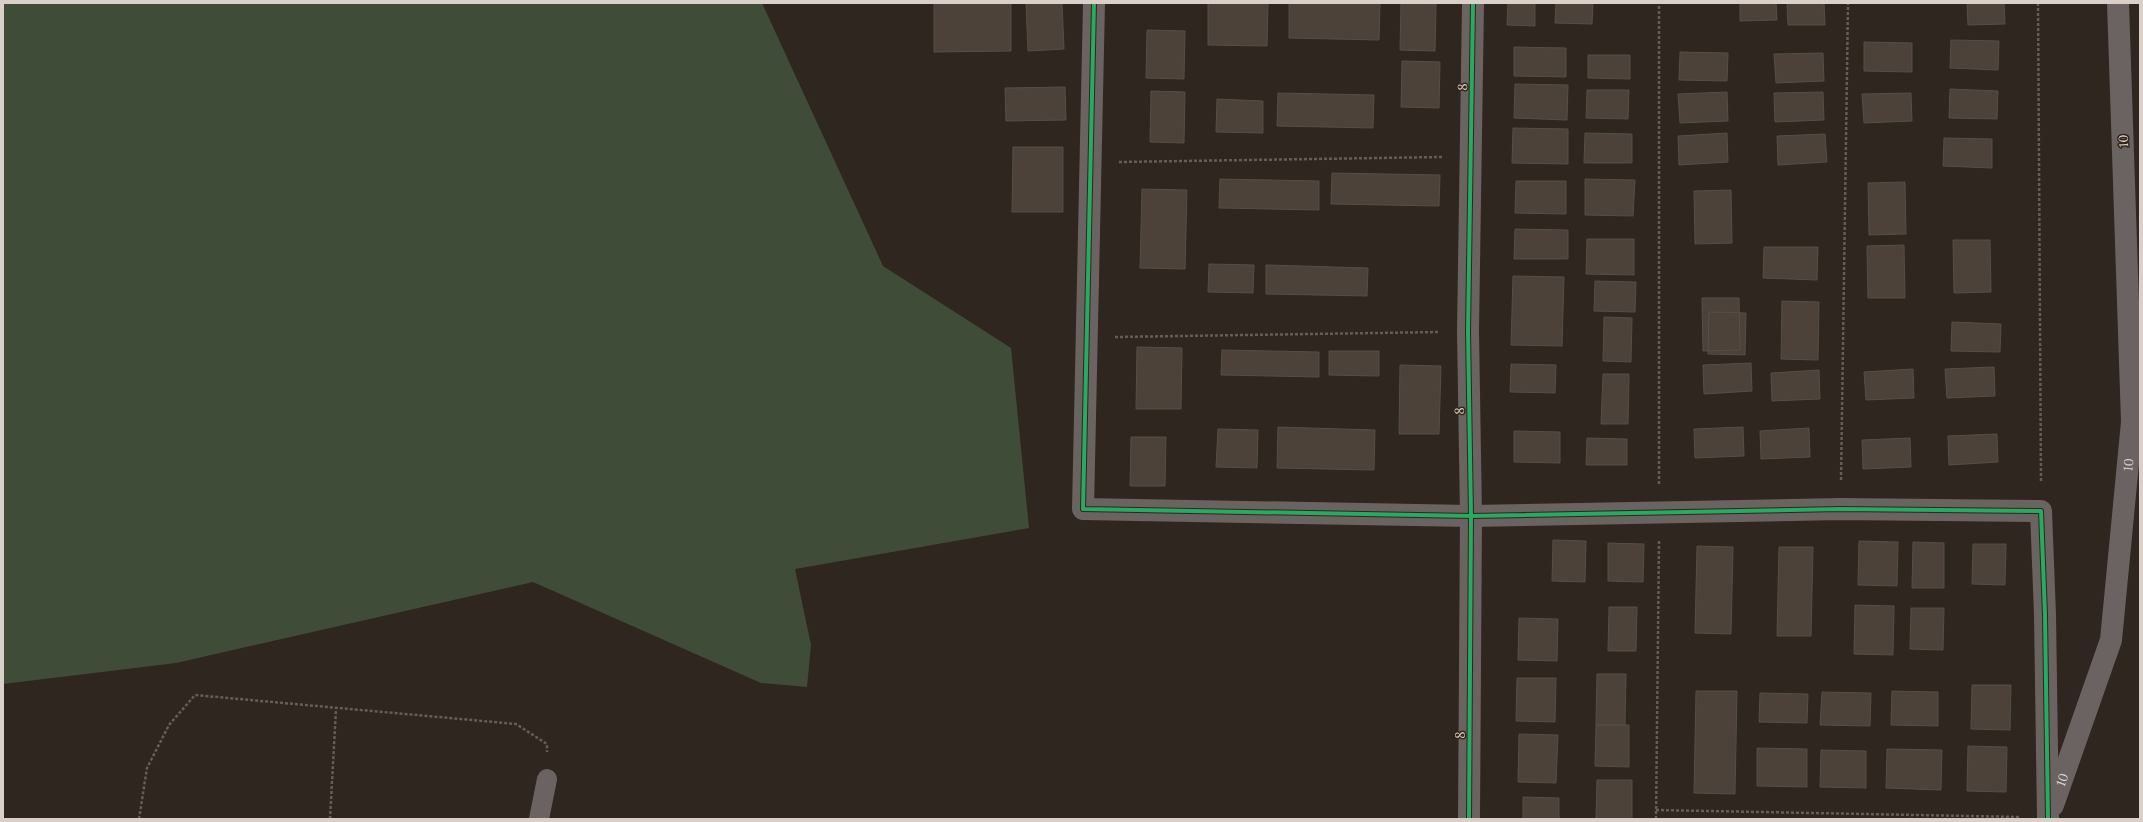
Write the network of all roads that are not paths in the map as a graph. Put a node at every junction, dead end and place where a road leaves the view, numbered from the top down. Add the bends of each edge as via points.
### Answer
1 (1094, 3) edge
2 (1474, 3) edge
3 (2118, 3) edge
4 (1471, 516) junction
5 (547, 779) road end
6 (2048, 818) edge
7 (539, 819) edge
8 (1469, 819) edge

1 - 4 street via 1083,509
2 - 4 street, 8 via 1468,331
3 - 6 street, 10 via 2132,422 2111,640
4 - 6 street via 1841,509 2041,511
4 - 8 street, 8
5 - 7 lane

